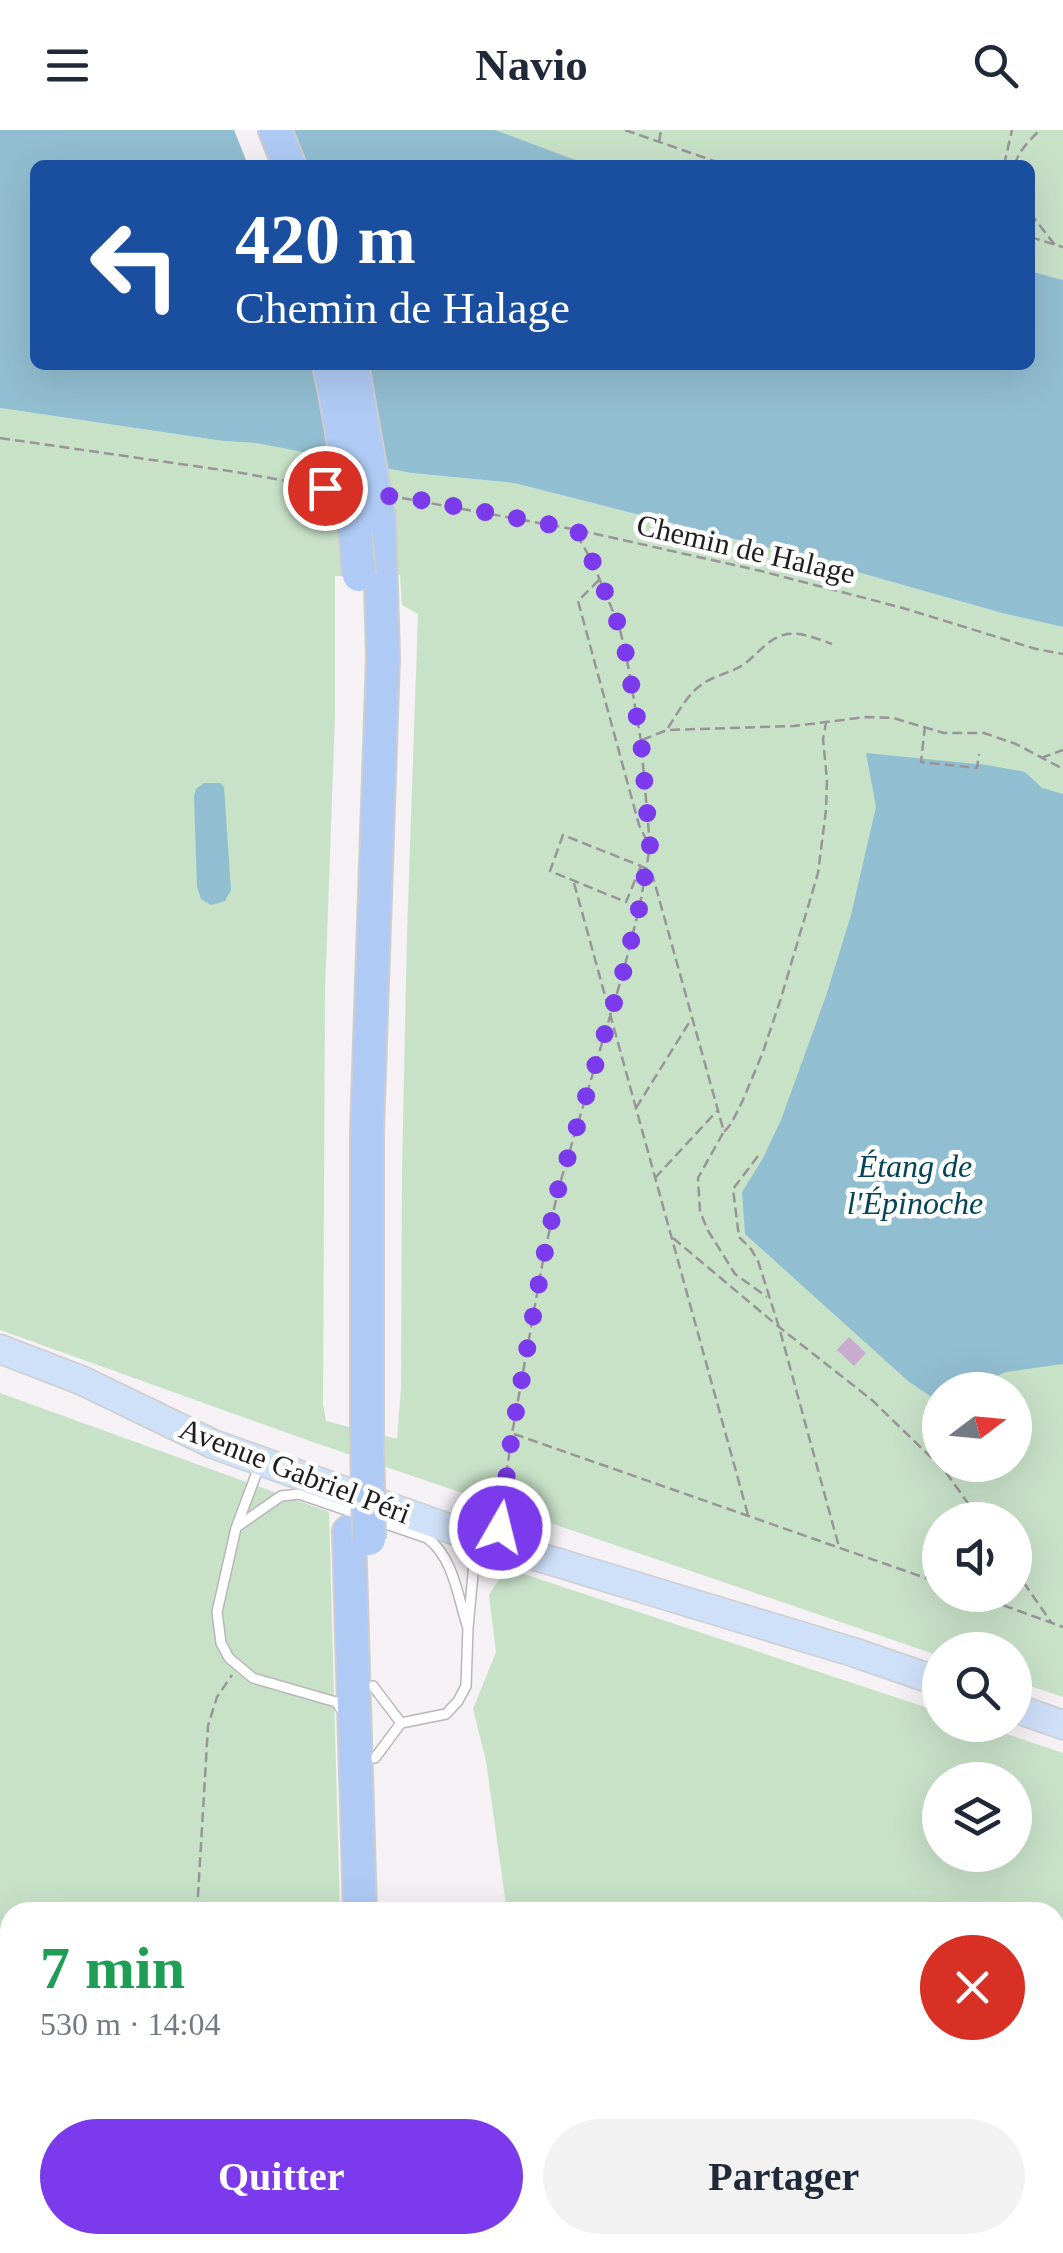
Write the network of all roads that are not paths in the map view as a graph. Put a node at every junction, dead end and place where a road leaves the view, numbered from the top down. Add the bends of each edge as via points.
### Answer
1 (251, 130) edge
2 (275, 130) edge
3 (263, 160) edge
4 (288, 160) edge
5 (330, 370) edge
6 (353, 370) edge
7 (370, 575) junction
8 (0, 1349) edge
9 (261, 1461) junction
10 (236, 1528) junction
11 (488, 1533) junction
12 (468, 1628) junction
13 (922, 1676) edge
14 (354, 1687) junction
15 (1032, 1714) edge
16 (401, 1723) junction
17 (1063, 1725) edge
18 (376, 1758) junction
19 (360, 1902) edge
20 (380, 1902) edge

1 - 3 highway
2 - 4 highway
5 - 7 highway, bridge
6 - 7 highway, bridge via 379,518
7 - 14 highway via 347,1133 359,1536
8 - 9 main road, Avenue Gabriel Péri
9 - 10 lane
9 - 11 main road, Avenue Gabriel Péri
10 - 12 lane via 280,1496 299,1494 427,1538 446,1558
10 - 14 lane via 217,1612 229,1658 253,1678
11 - 12 lane
11 - 13 main road, Avenue Gabriel Péri
12 - 16 lane via 466,1686 458,1702 446,1714
14 - 16 lane
14 - 18 highway
14 - 19 highway
15 - 17 main road
16 - 18 lane
18 - 20 highway

